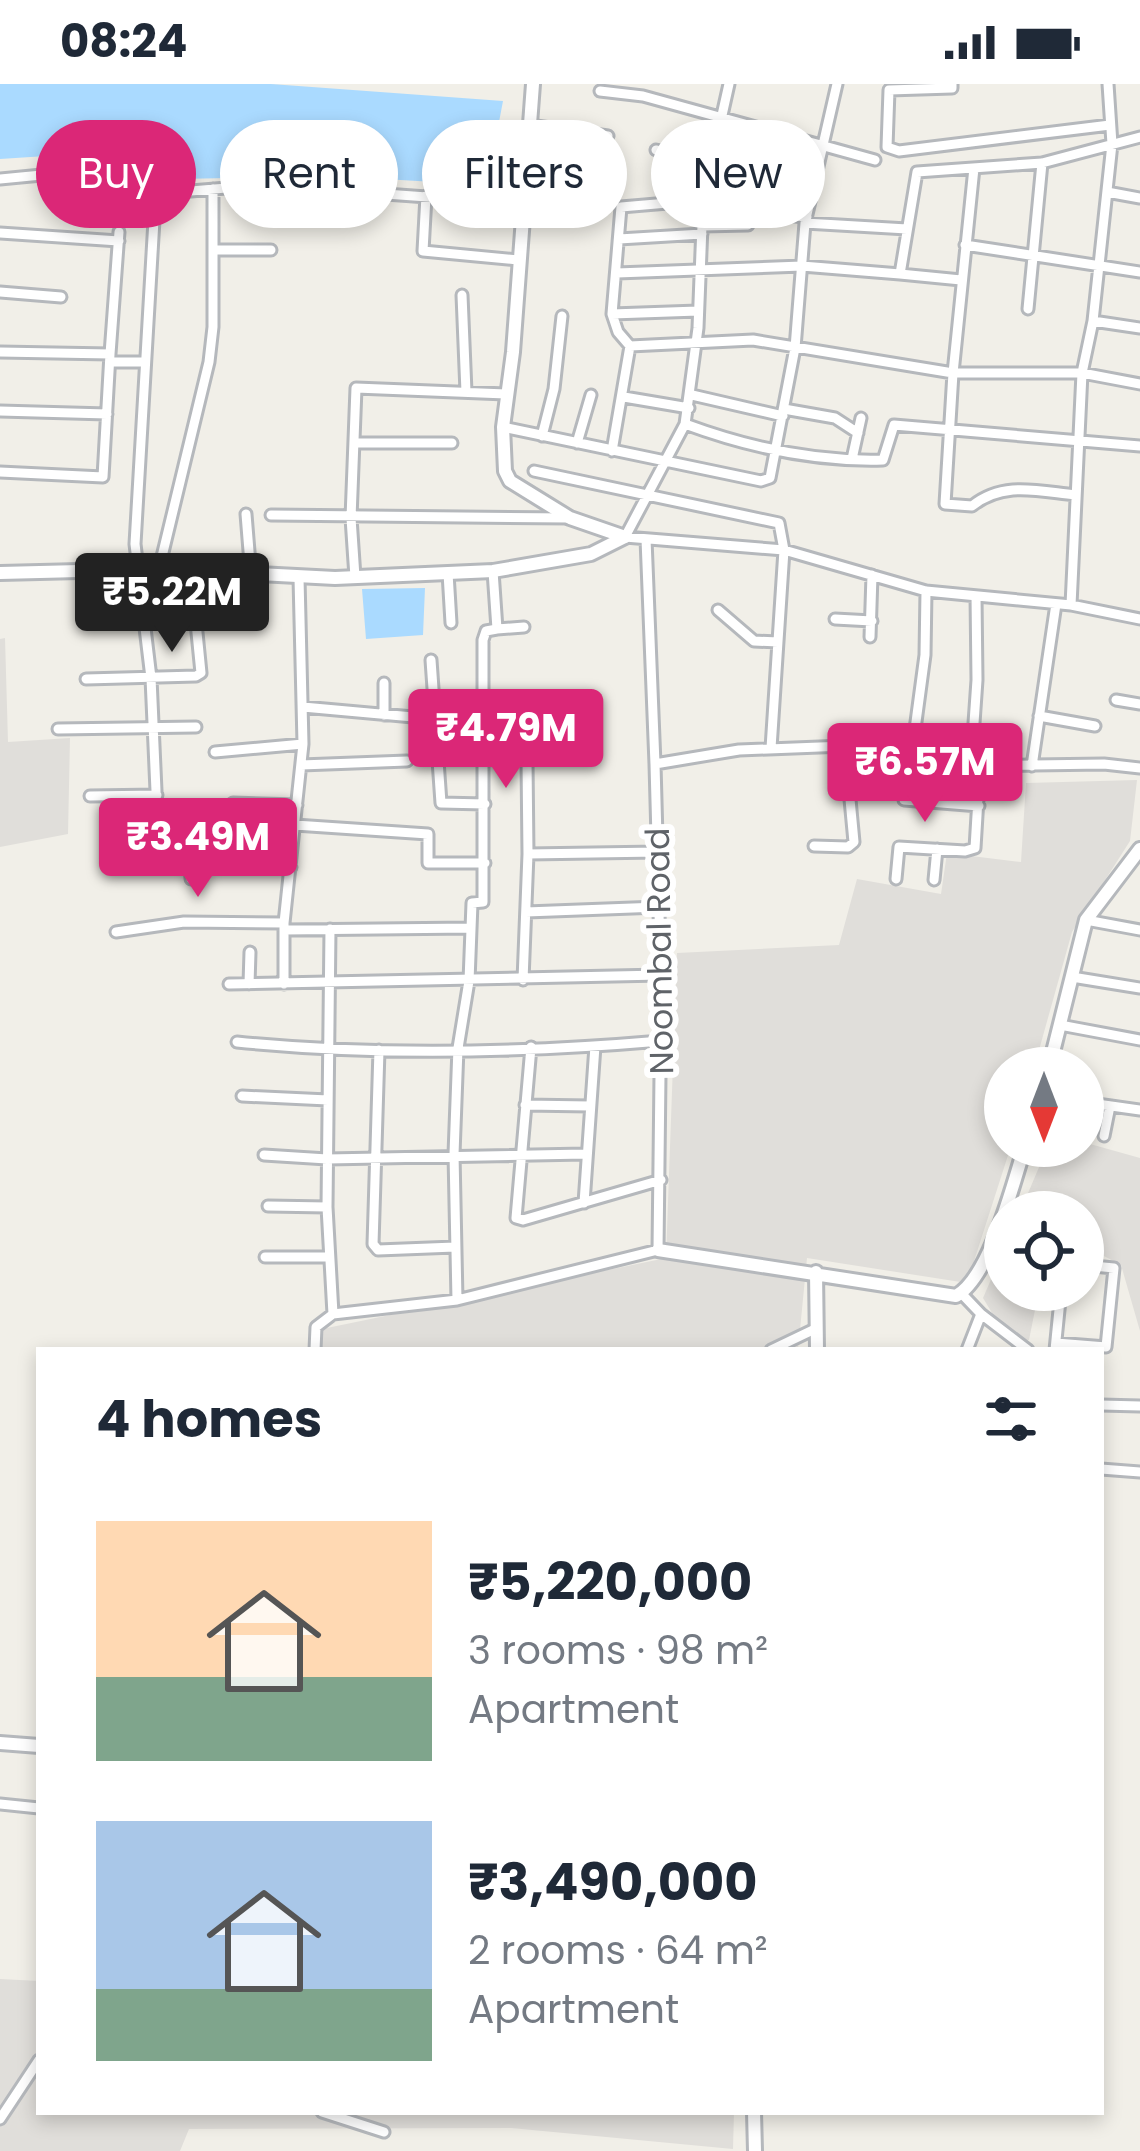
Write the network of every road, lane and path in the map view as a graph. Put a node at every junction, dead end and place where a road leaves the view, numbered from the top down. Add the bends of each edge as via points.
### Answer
1 (533, 84) edge
2 (729, 84) edge
3 (837, 84) edge
4 (952, 84) edge
5 (1108, 84) edge
6 (600, 92) edge
7 (721, 117) junction
8 (529, 120) edge
9 (720, 120) edge
10 (733, 120) edge
11 (1110, 125) junction
12 (1140, 137) edge
13 (825, 138) edge
14 (825, 143) edge
15 (1112, 144) junction
16 (875, 160) dead end
17 (1042, 163) junction
18 (974, 168) junction
19 (36, 176) edge
20 (0, 179) edge
21 (213, 189) junction
22 (196, 190) edge
23 (1107, 192) junction
24 (422, 196) edge
25 (1140, 198) edge
26 (651, 204) edge
27 (825, 222) edge
28 (153, 228) edge
29 (424, 228) edge
30 (522, 228) edge
31 (720, 228) edge
32 (805, 228) edge
33 (702, 230) junction
34 (907, 230) junction
35 (0, 233) edge
36 (619, 239) junction
37 (965, 244) junction
38 (213, 250) junction
39 (272, 250) dead end
40 (1035, 256) junction
41 (518, 260) junction
42 (802, 266) junction
43 (1100, 266) junction
44 (700, 269) junction
45 (1140, 272) edge
46 (617, 273) junction
47 (900, 274) junction
48 (961, 280) junction
49 (0, 292) edge
50 (461, 295) dead end
51 (62, 297) dead end
52 (1028, 309) dead end
53 (698, 311) junction
54 (612, 314) junction
55 (562, 316) dead end
56 (1093, 321) junction
57 (1140, 328) edge
58 (696, 341) junction
59 (631, 346) junction
60 (795, 348) junction
61 (0, 352) edge
62 (110, 358) junction
63 (143, 362) junction
64 (952, 373) junction
65 (1082, 374) junction
66 (1140, 384) edge
67 (466, 392) junction
68 (506, 394) junction
69 (592, 394) dead end
70 (692, 395) junction
71 (624, 398) dead end
72 (689, 408) junction
73 (0, 410) edge
74 (783, 412) junction
75 (107, 414) junction
76 (861, 418) dead end
77 (686, 424) junction
78 (503, 427) junction
79 (951, 429) junction
80 (858, 433) junction
81 (542, 436) junction
82 (1078, 441) junction
83 (356, 442) junction
84 (452, 443) dead end
85 (577, 443) junction
86 (1140, 446) edge
87 (776, 450) junction
88 (612, 452) junction
89 (852, 459) junction
90 (667, 464) junction
91 (534, 471) dead end
92 (0, 472) edge
93 (1075, 495) junction
94 (650, 497) junction
95 (246, 514) dead end
96 (271, 515) dead end
97 (351, 518) junction
98 (570, 518) junction
99 (626, 537) junction
100 (646, 539) junction
101 (784, 550) junction
102 (140, 569) junction
103 (159, 569) junction
104 (493, 571) junction
105 (191, 572) junction
106 (0, 573) edge
107 (448, 573) junction
108 (872, 575) junction
109 (251, 576) junction
110 (355, 577) junction
111 (299, 578) junction
112 (926, 591) junction
113 (976, 596) junction
114 (1056, 604) junction
115 (1071, 605) junction
116 (718, 610) dead end
117 (835, 620) dead end
118 (1140, 620) edge
119 (872, 621) junction
120 (451, 623) dead end
121 (524, 627) dead end
122 (497, 629) junction
123 (870, 637) dead end
124 (778, 643) junction
125 (431, 660) dead end
126 (151, 678) junction
127 (86, 679) dead end
128 (384, 683) dead end
129 (1116, 700) dead end
130 (1140, 704) edge
131 (303, 707) junction
132 (384, 715) junction
133 (1039, 716) junction
134 (435, 719) junction
135 (521, 726) dead end
136 (1095, 726) dead end
137 (196, 727) dead end
138 (153, 728) junction
139 (58, 730) dead end
140 (303, 744) junction
141 (845, 746) junction
142 (771, 748) junction
143 (215, 752) dead end
144 (910, 759) junction
145 (407, 760) dead end
146 (655, 764) junction
147 (301, 765) junction
148 (976, 766) junction
149 (1032, 766) junction
150 (1140, 768) edge
151 (157, 794) junction
152 (90, 796) dead end
153 (904, 800) dead end
154 (232, 803) dead end
155 (485, 804) junction
156 (297, 805) junction
157 (979, 806) junction
158 (295, 826) junction
159 (814, 846) dead end
160 (937, 848) junction
161 (1140, 849) edge
162 (658, 852) junction
163 (528, 854) junction
164 (233, 862) dead end
165 (485, 863) junction
166 (291, 867) junction
167 (190, 879) dead end
168 (896, 879) dead end
169 (934, 880) dead end
170 (659, 907) junction
171 (526, 912) junction
172 (1086, 920) junction
173 (284, 926) junction
174 (471, 928) junction
175 (330, 929) junction
176 (1140, 930) edge
177 (116, 932) dead end
178 (250, 952) dead end
179 (661, 975) junction
180 (1072, 977) junction
181 (523, 980) junction
182 (470, 981) junction
183 (329, 983) junction
184 (249, 984) junction
185 (284, 984) junction
186 (229, 985) dead end
187 (1140, 988) edge
188 (1060, 1025) junction
189 (661, 1040) junction
190 (1140, 1040) edge
191 (237, 1042) dead end
192 (595, 1046) junction
193 (531, 1047) junction
194 (1054, 1047) edge
195 (458, 1048) junction
196 (379, 1050) junction
197 (327, 1051) junction
198 (242, 1096) dead end
199 (328, 1100) junction
200 (525, 1105) junction
201 (1104, 1105) edge
202 (590, 1106) junction
203 (1110, 1106) junction
204 (1140, 1110) edge
205 (1105, 1136) dead end
206 (454, 1154) junction
207 (585, 1154) junction
208 (263, 1155) dead end
209 (520, 1155) junction
210 (376, 1157) junction
211 (327, 1159) junction
212 (1018, 1167) edge
213 (661, 1180) junction
214 (584, 1203) junction
215 (268, 1205) dead end
216 (327, 1207) junction
217 (455, 1247) junction
218 (658, 1250) junction
219 (265, 1257) dead end
220 (329, 1257) junction
221 (1104, 1267) edge
222 (816, 1272) junction
223 (961, 1293) junction
224 (458, 1300) junction
225 (1059, 1311) edge
226 (334, 1314) junction
227 (981, 1314) junction
228 (817, 1328) junction
229 (315, 1347) edge
230 (777, 1347) edge
231 (817, 1347) edge
232 (968, 1347) edge
233 (1024, 1347) edge
234 (1056, 1347) edge
235 (1106, 1347) junction
236 (1119, 1348) dead end
237 (1104, 1405) edge
238 (1140, 1406) edge
239 (1104, 1469) edge
240 (1140, 1472) edge
241 (0, 1743) edge
242 (36, 1746) edge
243 (0, 1804) edge
244 (36, 1808) edge
245 (36, 2066) edge
246 (331, 2115) edge
247 (754, 2115) edge
248 (0, 2119) edge
249 (384, 2132) dead end
250 (754, 2151) edge

1 - 8 street
2 - 7 street
3 - 13 street
4 - 11 street via 889,89 887,147 899,152
5 - 11 street
6 - 7 street
7 - 9 street
7 - 10 street
11 - 15 street
12 - 15 street
14 - 16 street
15 - 17 street
15 - 23 street
17 - 18 street
17 - 40 street
18 - 34 street via 917,172
18 - 37 street
19 - 20 street
21 - 22 street
21 - 24 street
21 - 38 street
23 - 25 street
23 - 43 street
26 - 36 street via 621,207
27 - 34 street
28 - 63 street
29 - 41 street via 423,251
30 - 41 street
31 - 33 street
32 - 42 street
33 - 36 street
33 - 44 street
34 - 47 street
35 - 62 street via 119,237
36 - 46 street
37 - 40 street
37 - 48 street
38 - 39 street
38 - 103 street via 208,362
40 - 43 street
40 - 52 street
41 - 68 street
42 - 44 street
42 - 47 street
42 - 60 street
43 - 45 street
43 - 56 street
44 - 46 street
44 - 53 street
46 - 54 street
47 - 48 street
48 - 64 street
49 - 51 street
50 - 67 street
53 - 54 street
53 - 58 street
54 - 59 street
55 - 81 street
56 - 57 street
56 - 65 street
58 - 59 street
58 - 60 street
58 - 70 street
59 - 88 street
60 - 64 street
60 - 74 street
61 - 62 street
62 - 63 street
62 - 75 street
63 - 102 street
64 - 65 street
64 - 79 street
65 - 66 street
65 - 82 street
67 - 68 street
67 - 83 street via 356,388
68 - 78 street
69 - 85 street
70 - 72 street
70 - 74 street
71 - 72 street
72 - 77 street
73 - 75 street
74 - 80 street via 836,418
74 - 87 street
75 - 92 street via 104,478
76 - 80 street
77 - 87 street
77 - 90 street
78 - 81 street
78 - 98 street via 510,481
79 - 82 street
79 - 89 street via 894,425 885,458
79 - 93 street via 945,504 971,506 1007,488
80 - 89 street
81 - 85 street
82 - 86 street
82 - 93 street
83 - 84 street
83 - 97 street
85 - 88 street
87 - 89 street
87 - 90 street via 770,478 761,482
88 - 90 street
90 - 94 street
91 - 94 street
93 - 115 street
94 - 99 street
94 - 101 street via 775,520
95 - 109 street
96 - 97 street
97 - 98 street
97 - 110 street
98 - 99 street
99 - 100 street
99 - 104 street via 591,554
100 - 101 street
100 - 146 street, Noombal Road
101 - 108 street
101 - 124 street
102 - 103 street
102 - 106 street
102 - 126 street
103 - 105 street
104 - 107 street
104 - 122 street
105 - 109 street
105 - 126 street via 201,673
107 - 110 street
107 - 120 street
108 - 112 street
108 - 119 street
109 - 111 street
110 - 111 street
111 - 131 street
112 - 113 street
112 - 144 street
113 - 114 street
113 - 148 street
114 - 115 street
114 - 133 street
115 - 118 street
116 - 124 street via 754,641
117 - 119 street
119 - 123 street
121 - 122 street
122 - 155 street via 482,640
124 - 142 street
125 - 134 street
126 - 127 street
126 - 138 street
128 - 132 street
129 - 130 street
131 - 132 street
131 - 140 street
132 - 134 street
133 - 136 street
133 - 149 street
134 - 155 street via 441,803
135 - 163 street
137 - 138 street
138 - 139 street
138 - 151 street
140 - 143 street
140 - 147 street
141 - 142 street
141 - 144 street
141 - 159 street via 854,842
142 - 146 street
144 - 148 street
145 - 147 street
146 - 162 street, Noombal Road
147 - 156 street
148 - 149 street
148 - 157 street
149 - 150 street
151 - 152 street
151 - 167 street via 158,836 189,836
153 - 157 street
154 - 156 street
155 - 165 street
156 - 158 street
157 - 160 street via 975,848
158 - 165 street via 428,834 428,863
158 - 166 street
160 - 168 street via 899,848
160 - 169 street
161 - 172 street
162 - 163 street
162 - 170 street, Noombal Road
163 - 171 street
164 - 166 street
165 - 174 street via 483,902 472,903
166 - 173 street
170 - 171 street
170 - 179 street, Noombal Road
171 - 181 street
172 - 176 street
172 - 180 street
173 - 175 street
173 - 177 street via 184,922
173 - 185 street
174 - 175 street
174 - 182 street
175 - 183 street
178 - 184 street
179 - 181 street
179 - 189 street, Noombal Road
180 - 187 street
180 - 188 street
181 - 182 street
182 - 183 street
182 - 195 street
183 - 185 street
183 - 197 street
184 - 185 street
184 - 186 street
188 - 190 street
188 - 194 street
189 - 192 street
189 - 213 street, Noombal Road
191 - 197 street
192 - 193 street
192 - 202 street
193 - 195 street
193 - 200 street
195 - 196 street
195 - 206 street
196 - 197 street
196 - 210 street
197 - 199 street
198 - 199 street
199 - 211 street
200 - 202 street
200 - 209 street
201 - 203 street
202 - 207 street
203 - 204 street
203 - 205 street
206 - 209 street
206 - 210 street
206 - 217 street
207 - 209 street
207 - 214 street
208 - 211 street
209 - 214 street via 516,1217
210 - 211 street
210 - 217 street via 373,1244 395,1251
211 - 216 street
212 - 223 street via 970,1288
213 - 214 street
213 - 218 street, Noombal Road
215 - 216 street
216 - 220 street
217 - 224 street
218 - 222 street
218 - 224 street
219 - 220 street
220 - 226 street
221 - 235 street via 1114,1268
222 - 223 street
222 - 228 street
223 - 227 street
224 - 226 street
225 - 234 street
226 - 229 street via 316,1327
227 - 232 street
227 - 233 street
228 - 230 street
228 - 231 street
234 - 235 street
235 - 236 street
237 - 238 street
239 - 240 street
241 - 242 street
243 - 244 street
245 - 248 street
246 - 249 street
247 - 250 street

